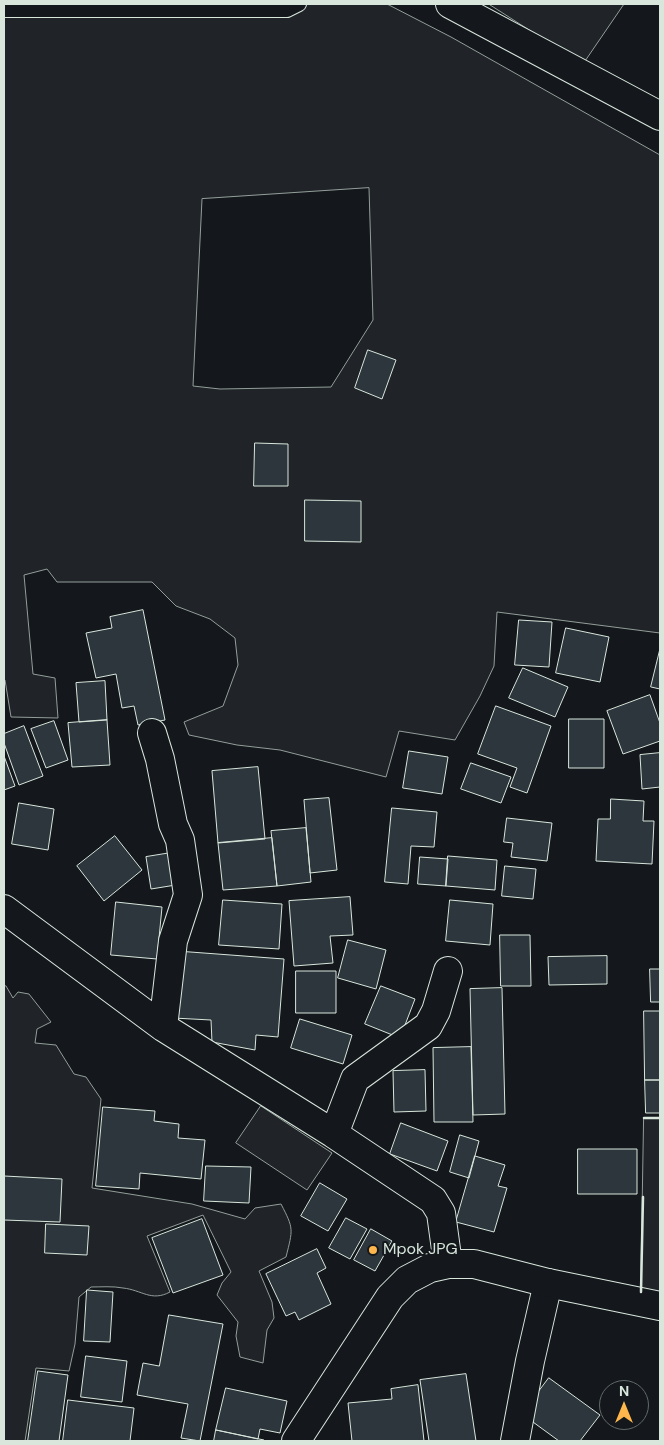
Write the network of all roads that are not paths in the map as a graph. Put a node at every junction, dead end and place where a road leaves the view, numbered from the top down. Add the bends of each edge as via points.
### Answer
1 (299, 4) edge
2 (450, 4) edge
3 (4, 10) edge
4 (660, 116) edge
5 (152, 733) dead end
6 (4, 909) edge
7 (448, 971) dead end
8 (163, 1027) junction
9 (334, 1134) junction
10 (448, 1264) junction
11 (548, 1283) junction
12 (660, 1306) edge
13 (296, 1441) edge
14 (515, 1441) edge

1 - 3 lane via 287,10
2 - 4 street
5 - 8 street via 173,824 180,840 188,895 173,941
6 - 8 street
7 - 9 street via 428,1026 355,1079
8 - 9 street
9 - 10 street via 433,1200 441,1213
10 - 11 street via 474,1264
10 - 13 street via 430,1268 406,1280 390,1297
11 - 12 street
11 - 14 street

